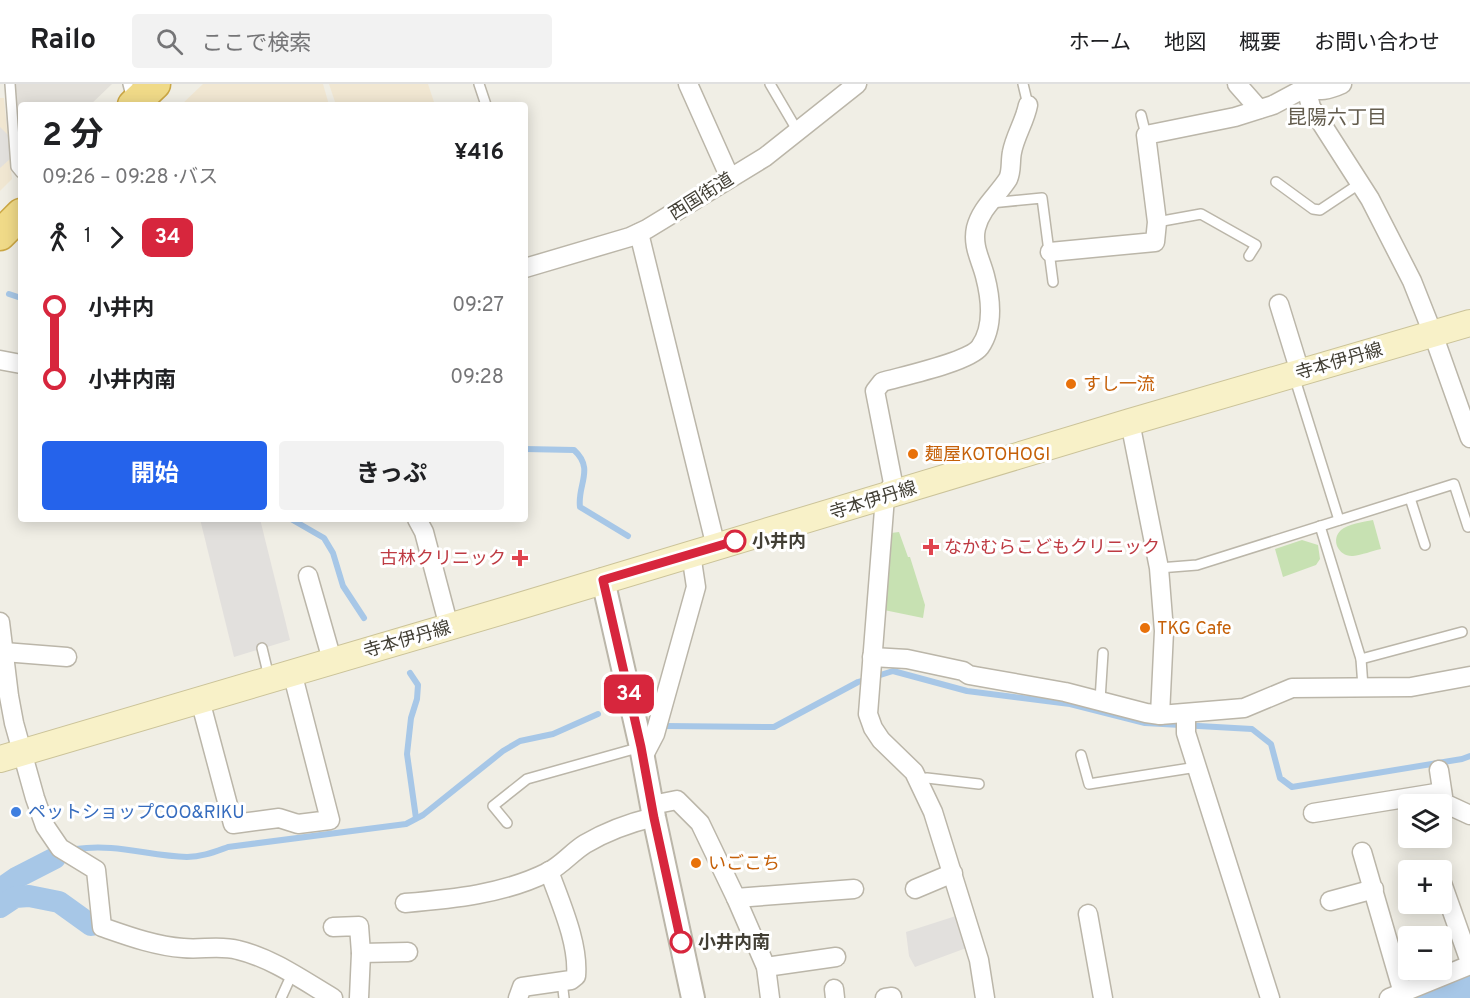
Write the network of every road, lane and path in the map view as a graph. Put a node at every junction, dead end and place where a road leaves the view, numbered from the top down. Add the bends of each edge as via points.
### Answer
1 (10, 84) edge
2 (128, 84) edge
3 (155, 84) edge
4 (479, 84) edge
5 (688, 84) edge
6 (770, 84) edge
7 (857, 84) edge
8 (1023, 84) edge
9 (1237, 84) edge
10 (1342, 84) edge
11 (1305, 86) edge
12 (132, 102) edge
13 (136, 102) edge
14 (485, 102) edge
15 (1028, 105) joint
16 (1259, 109) junction
17 (1141, 115) dead end
18 (797, 130) junction
19 (1146, 135) junction
20 (18, 170) edge
21 (730, 178) junction
22 (1276, 182) dead end
23 (1359, 184) junction
24 (989, 204) junction
25 (18, 217) edge
26 (1157, 222) junction
27 (639, 233) junction
28 (0, 234) edge
29 (1262, 236) dead end
30 (1256, 245) junction
31 (1050, 252) junction
32 (1249, 256) dead end
33 (528, 267) edge
34 (1053, 282) dead end
35 (1276, 310) dead end
36 (1470, 323) edge
37 (1433, 334) junction
38 (0, 360) edge
39 (18, 363) edge
40 (1297, 373) junction
41 (1130, 422) junction
42 (1470, 438) edge
43 (885, 497) junction
44 (1410, 498) junction
45 (1339, 520) junction
46 (419, 522) edge
47 (1320, 526) junction
48 (1468, 527) dead end
49 (1425, 545) dead end
50 (716, 547) junction
51 (691, 554) junction
52 (1159, 568) junction
53 (308, 576) dead end
54 (603, 580) junction
55 (0, 622) edge
56 (448, 627) junction
57 (1462, 632) dead end
58 (262, 648) dead end
59 (4, 652) junction
60 (1103, 653) dead end
61 (67, 657) dead end
62 (872, 657) junction
63 (1361, 659) junction
64 (332, 660) junction
65 (281, 676) junction
66 (1470, 676) edge
67 (1364, 687) junction
68 (200, 700) junction
69 (1100, 700) junction
70 (1186, 714) junction
71 (1160, 715) junction
72 (642, 752) junction
73 (1081, 755) dead end
74 (12, 756) edge
75 (1197, 767) junction
76 (1438, 770) dead end
77 (917, 779) junction
78 (979, 784) dead end
79 (1442, 792) junction
80 (653, 811) junction
81 (1314, 813) dead end
82 (1470, 815) edge
83 (507, 823) dead end
84 (1362, 852) dead end
85 (549, 871) junction
86 (952, 873) junction
87 (842, 884) dead end
88 (915, 889) dead end
89 (1374, 889) junction
90 (736, 898) junction
91 (1330, 901) dead end
92 (405, 903) dead end
93 (1452, 912) edge
94 (1088, 914) dead end
95 (333, 927) dead end
96 (408, 952) dead end
97 (362, 953) junction
98 (836, 957) dead end
99 (1470, 964) edge
100 (766, 967) junction
101 (292, 974) junction
102 (563, 990) edge
103 (1396, 996) edge
104 (281, 998) edge
105 (333, 998) edge
106 (359, 998) edge
107 (518, 998) edge
108 (693, 998) edge
109 (770, 998) edge
110 (985, 998) edge
111 (1103, 998) edge
112 (1270, 998) edge

1 - 20 lane
2 - 12 lane
3 - 13 highway
4 - 14 lane
5 - 21 street
6 - 18 lane
7 - 18 street, 西国街道
8 - 15 lane
9 - 16 street
10 - 11 street via 1316,91
11 - 16 street
11 - 23 street via 1311,107
15 - 24 street via 1012,151 1009,176
16 - 19 street via 1220,125
17 - 19 lane
18 - 21 street, 西国街道 via 765,157
19 - 26 street
21 - 27 street, 西国街道
22 - 23 lane via 1320,210
23 - 37 street via 1412,281
24 - 31 lane via 1042,198
24 - 43 street via 975,231 975,250 990,303 988,330 979,349 960,360 882,382 875,391 893,483
25 - 28 highway
26 - 30 lane via 1201,214
26 - 31 street via 1155,242
27 - 33 street, 西国街道
27 - 50 street
29 - 30 lane
30 - 32 lane
31 - 34 lane
35 - 40 street
36 - 37 main road, 寺本伊丹線
37 - 40 main road, 寺本伊丹線
37 - 42 street
38 - 39 street
40 - 41 main road, 寺本伊丹線
40 - 45 lane
41 - 43 main road, 寺本伊丹線
41 - 52 street
43 - 50 main road, 寺本伊丹線
43 - 62 street
44 - 45 lane
44 - 48 lane via 1454,484
44 - 49 lane
45 - 47 lane
46 - 56 street
47 - 52 lane via 1197,565
47 - 63 lane
50 - 51 main road, 寺本伊丹線
51 - 54 main road, 寺本伊丹線
51 - 72 street via 696,587 655,734
52 - 71 street via 1164,631
53 - 64 street
54 - 56 main road, 寺本伊丹線
54 - 72 street
55 - 59 street
56 - 64 main road, 寺本伊丹線
57 - 63 lane
58 - 65 lane
59 - 61 street
59 - 74 street via 14,723
60 - 69 lane
62 - 69 street via 907,659
62 - 77 street via 868,714 873,728
63 - 67 lane
64 - 65 main road, 寺本伊丹線
65 - 68 main road, 寺本伊丹線
65 - 68 street via 330,819 298,824 279,818 233,824
66 - 67 street via 1411,687
67 - 70 street via 1292,688 1244,708
68 - 74 main road, 寺本伊丹線
69 - 71 street
70 - 71 street
70 - 75 street via 1186,733
72 - 80 street
72 - 83 lane via 527,779 493,806
73 - 75 lane via 1089,784
74 - 101 street via 45,826 60,848 96,870 102,927 182,948 236,949
75 - 112 street
76 - 79 street
77 - 78 lane
77 - 86 street via 933,812
79 - 81 street
79 - 82 street via 1444,803
80 - 85 street via 584,845
80 - 90 street via 677,800 700,823
80 - 108 street
84 - 89 street
85 - 92 street via 480,894
85 - 102 street via 577,965 576,976
86 - 88 street
86 - 110 street via 979,960
87 - 90 street
89 - 91 street
89 - 103 street
90 - 100 street
93 - 99 street
94 - 111 street
95 - 97 street via 359,926
96 - 97 street
97 - 106 street
98 - 100 street
99 - 103 street
100 - 109 street
101 - 104 lane
101 - 105 street
102 - 107 street via 522,987

